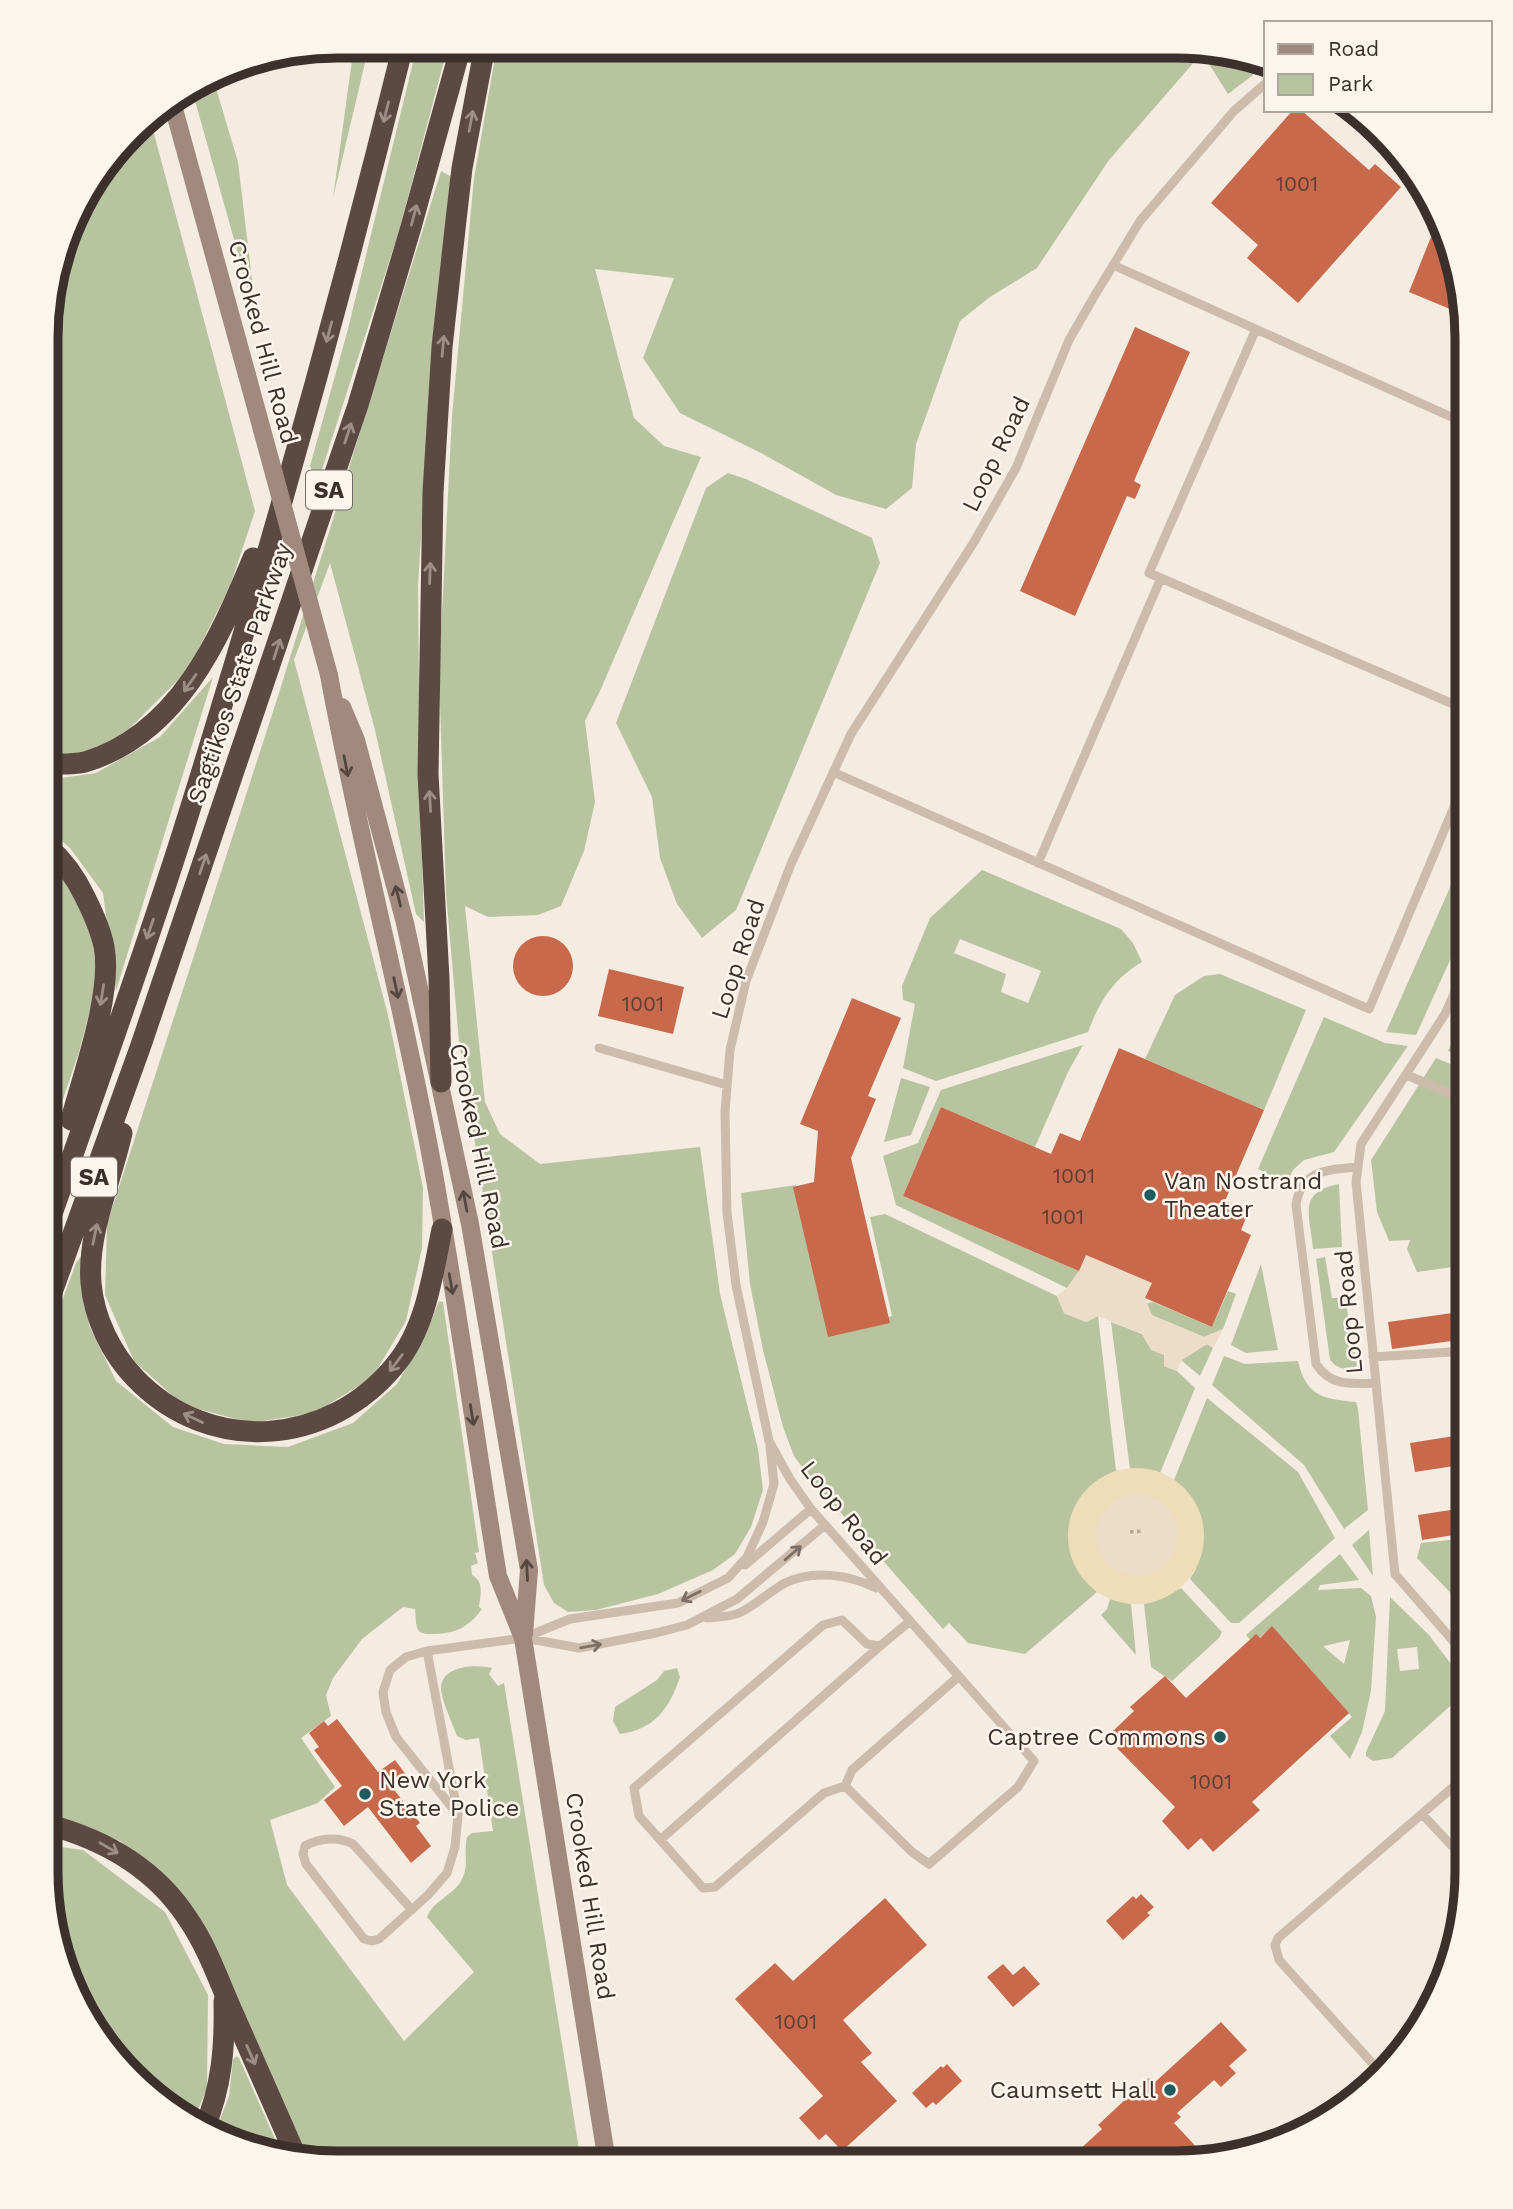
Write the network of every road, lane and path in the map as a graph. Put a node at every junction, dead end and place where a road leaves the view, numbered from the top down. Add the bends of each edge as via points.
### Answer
1 (400, 58) edge
2 (458, 58) edge
3 (483, 58) edge
4 (1264, 85) edge
5 (174, 111) edge
6 (1113, 265) junction
7 (1256, 329) junction
8 (1455, 419) edge
9 (292, 466) junction
10 (1161, 578) junction
11 (328, 675) junction
12 (1455, 705) edge
13 (58, 763) edge
14 (834, 772) junction
15 (1455, 805) edge
16 (58, 859) edge
17 (1038, 863) junction
18 (1455, 993) edge
19 (141, 1045) junction
20 (599, 1048) dead end
21 (1406, 1075) junction
22 (441, 1082) junction
23 (727, 1085) junction
24 (1455, 1096) edge
25 (1357, 1167) junction
26 (58, 1168) edge
27 (58, 1196) edge
28 (442, 1229) junction
29 (58, 1276) edge
30 (1455, 1352) edge
31 (1373, 1357) junction
32 (1376, 1383) junction
33 (769, 1441) junction
34 (811, 1509) junction
35 (825, 1525) junction
36 (1143, 1531) dead end
37 (1130, 1532) dead end
38 (727, 1578) junction
39 (879, 1589) junction
40 (701, 1619) junction
41 (909, 1622) junction
42 (523, 1638) junction
43 (1455, 1643) edge
44 (880, 1646) junction
45 (427, 1651) junction
46 (958, 1677) junction
47 (1455, 1785) edge
48 (845, 1786) junction
49 (1422, 1814) junction
50 (458, 1815) junction
51 (58, 1827) edge
52 (660, 1840) junction
53 (1455, 1843) edge
54 (412, 1910) junction
55 (224, 1992) junction
56 (1375, 2067) edge
57 (208, 2119) edge
58 (292, 2148) edge
59 (605, 2151) edge

1 -> 9 highway, Sagtikos State Parkway / SA
19 -> 2 highway, Sagtikos State Parkway / SA via 358,405
22 -> 3 highway via 428,774 433,492 454,233
4 - 6 lane, Loop Road via 1234,111 1140,221
5 - 11 main road, Crooked Hill Road, bridge
6 - 7 lane
6 - 14 lane, Loop Road via 1069,340 1016,468 851,734
7 - 8 lane
7 - 10 lane via 1149,573
9 -> 13 highway via 225,624 179,698 118,748 83,762
9 -> 27 highway, Sagtikos State Parkway / SA via 181,836
10 - 12 lane
10 - 17 lane
22 -> 11 main road, Crooked Hill Road via 367,778
11 -> 28 main road, Crooked Hill Road
14 - 17 lane
14 - 23 lane, Loop Road via 791,864 746,981
15 - 17 lane via 1369,1009
16 -> 26 highway via 77,881 105,949 97,1024
18 - 21 lane, Loop Road
28 -> 19 highway via 425,1302 410,1342 399,1362 350,1406 306,1426 255,1432 206,1424 160,1400 125,1368 112,1348 91,1285 93,1243
19 - 29 highway, Sagtikos State Parkway / SA
20 - 23 lane
21 - 24 lane
21 - 25 lane, Loop Road via 1361,1144
42 -> 22 main road, Crooked Hill Road via 529,1570 485,1300
23 - 33 lane, Loop Road via 727,1213 736,1285
25 - 31 lane, Loop Road
25 - 32 lane via 1314,1175 1303,1183 1296,1205 1316,1364 1344,1385
28 -> 42 main road, Crooked Hill Road via 498,1576
30 - 31 lane
31 - 32 lane, Loop Road
32 - 43 lane, Loop Road via 1395,1574
33 - 34 lane, Loop Road
33 - 38 lane via 774,1484 763,1522 747,1557
34 - 35 lane, Loop Road
34 - 38 lane
35 - 39 lane, Loop Road
40 -> 35 lane via 751,1589
36 - 37 path
38 -> 42 lane via 678,1603 570,1619
39 - 40 lane via 852,1578 806,1577 787,1582 737,1614
39 - 41 lane, Loop Road
42 -> 40 lane via 579,1648
41 - 44 lane
41 - 46 lane, Loop Road
42 - 45 lane
42 - 59 main road, Crooked Hill Road
44 - 52 lane
44 - 52 lane via 867,1644 842,1620 822,1625 634,1788 639,1816
45 - 50 lane
45 - 50 lane via 406,1657 390,1670 383,1692 386,1712 396,1737
46 - 48 lane via 852,1770
46 - 48 lane, Loop Road via 1034,1761 1018,1787 929,1864
47 - 49 lane
48 - 52 lane via 824,1793 715,1887 703,1888
49 - 53 lane via 1451,1846
49 - 56 lane via 1275,1945 1279,1960
50 - 54 lane via 447,1873
51 -> 55 highway via 104,1844 154,1878 188,1918
54 - 54 lane via 379,1940 364,1938 306,1864 305,1846 315,1840 337,1839 353,1844
55 - 57 highway via 224,2054
55 -> 58 highway

